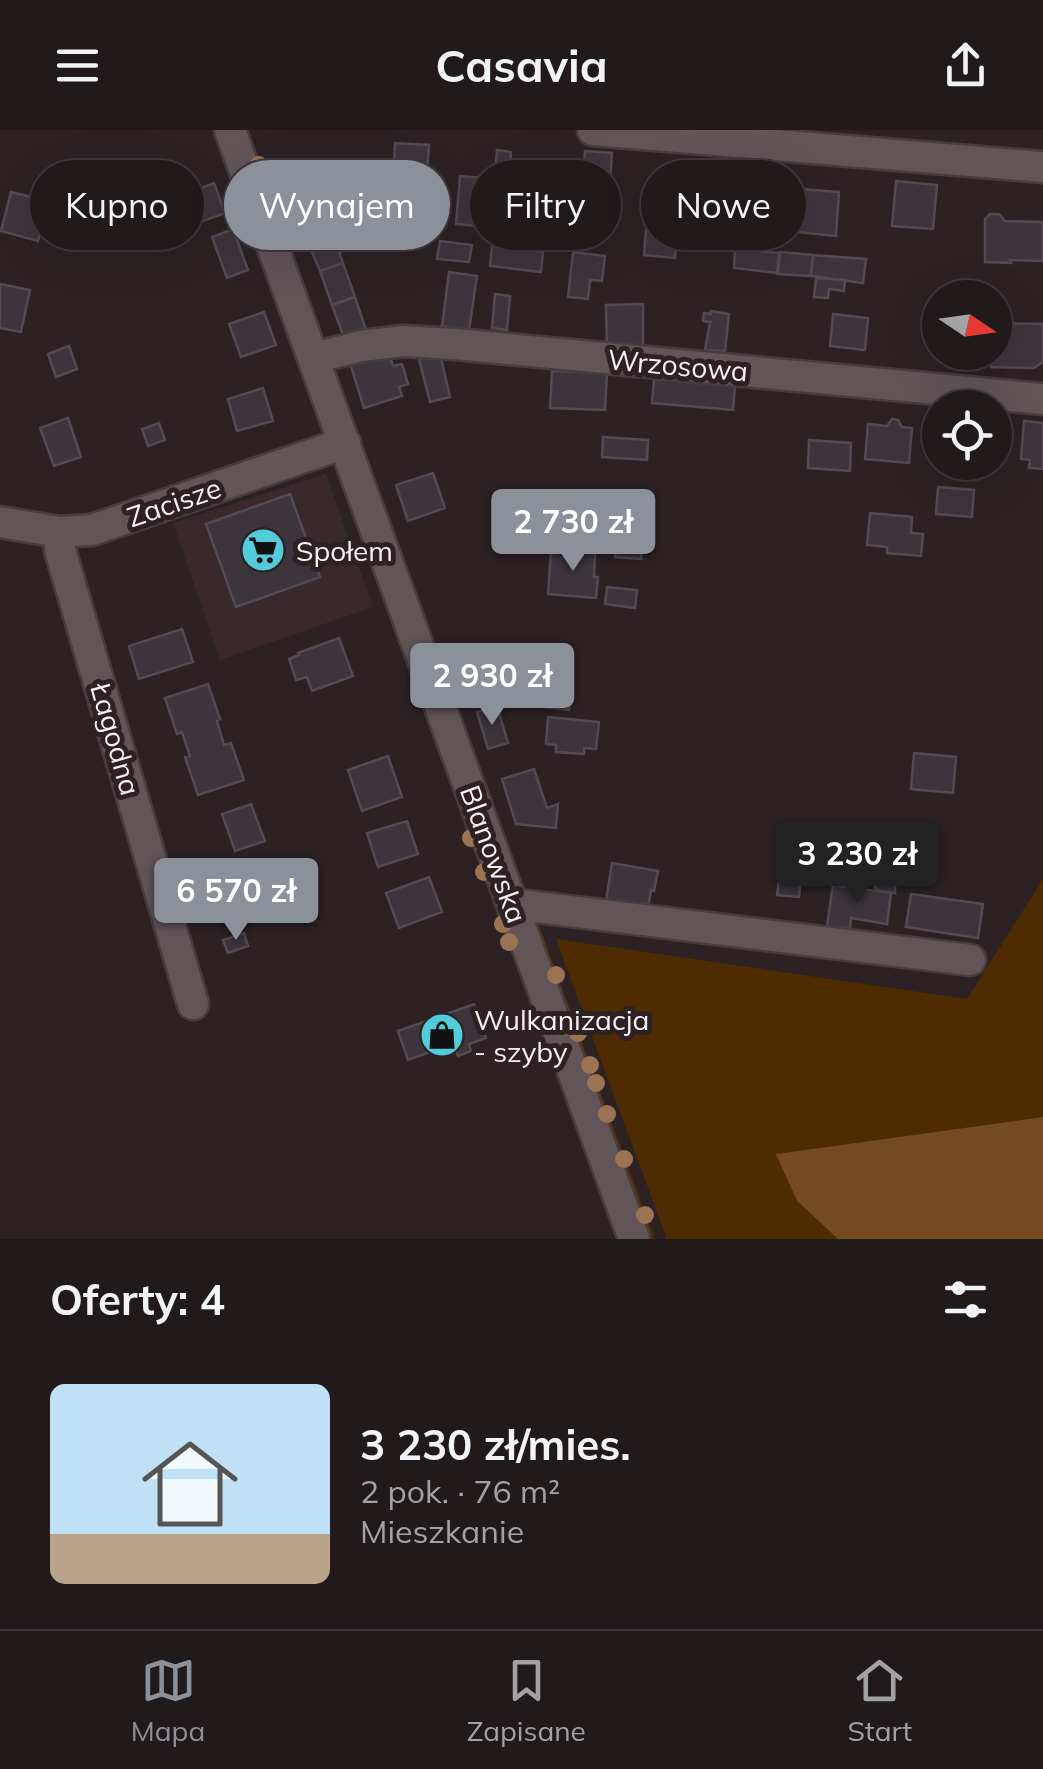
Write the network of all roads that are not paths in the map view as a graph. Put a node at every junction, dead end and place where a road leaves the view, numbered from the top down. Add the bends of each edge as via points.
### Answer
1 (230, 130) edge
2 (593, 130) edge
3 (1043, 167) edge
4 (314, 358) junction
5 (1043, 400) edge
6 (345, 443) junction
7 (0, 522) edge
8 (59, 532) junction
9 (512, 904) junction
10 (970, 960) dead end
11 (194, 1004) dead end
12 (634, 1239) edge

1 - 4 street, Blanowska
2 - 3 street
4 - 5 street, Wrzosowa via 361,346 438,343
4 - 6 street, Blanowska
6 - 8 street, Zacisze via 92,530
6 - 9 street, Blanowska
7 - 8 street, Zacisze
8 - 11 street, Łagodna
9 - 10 street
9 - 12 street, Blanowska

